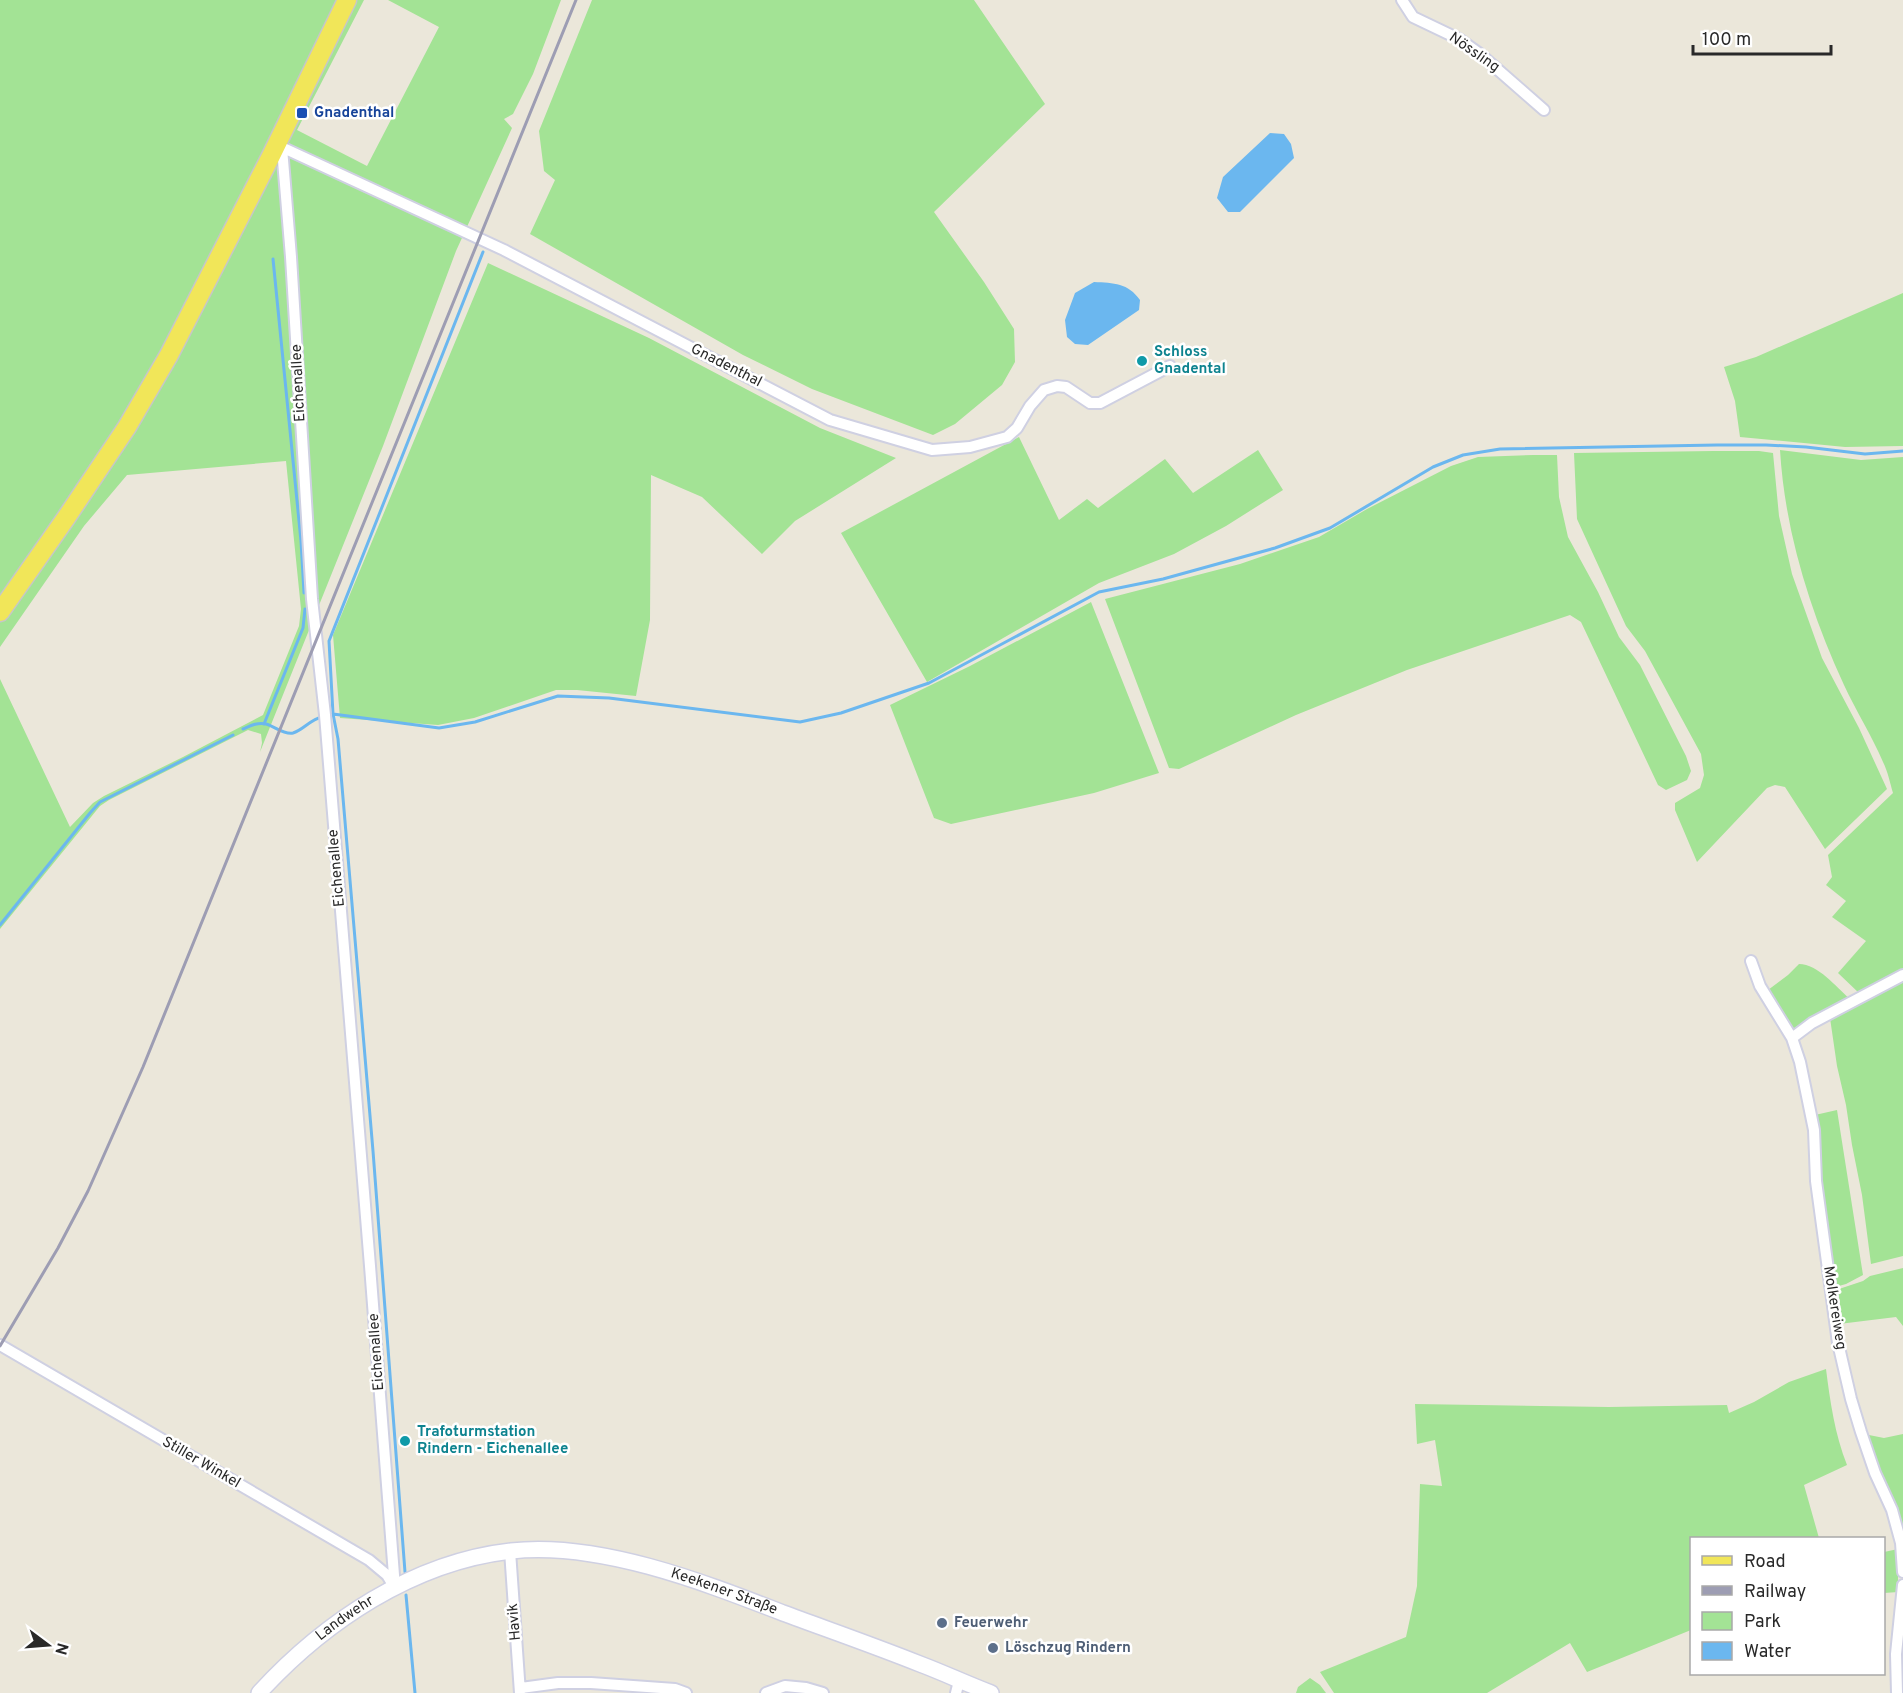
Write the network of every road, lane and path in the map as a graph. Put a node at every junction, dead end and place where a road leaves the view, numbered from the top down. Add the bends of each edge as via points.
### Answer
1 (347, 0) edge
2 (1402, 0) edge
3 (1544, 110) dead end
4 (279, 147) junction
5 (1170, 366) dead end
6 (0, 612) edge
7 (1751, 961) dead end
8 (1903, 975) edge
9 (1792, 1038) junction
10 (0, 1345) edge
11 (510, 1551) junction
12 (446, 1564) joint
13 (1903, 1572) edge
14 (1903, 1585) edge
15 (394, 1588) junction
16 (957, 1687) edge
17 (520, 1690) edge
18 (258, 1693) edge
19 (686, 1693) edge
20 (765, 1693) edge
21 (823, 1693) edge
22 (991, 1693) edge
23 (1897, 1693) edge

1 - 4 main road
2 - 3 street, Nössling via 1413,17 1459,39
4 - 5 street, Gnadenthal via 504,250 830,420 932,450 970,447 1007,437 1044,390 1066,387 1090,404 1100,403
4 - 6 main road via 149,390
4 - 15 street, Eichenallee via 292,268 312,599 370,1255
7 - 9 street, Molkereiweg via 1760,986
8 - 9 street via 1812,1023
9 - 13 street, Molkereiweg via 1814,1130 1816,1180 1838,1343 1861,1432 1892,1510 1901,1543
10 - 15 street, Stiller Winkel via 369,1560 387,1575
11 - 12 main road, Keekener Straße
11 - 16 main road, Keekener Straße via 554,1550 593,1555 678,1575 917,1663
11 - 17 street, Havik
12 - 15 main road, Landwehr
14 - 23 street via 1896,1654
15 - 18 main road, Landwehr via 308,1646
16 - 22 main road, Keekener Straße
17 - 19 street via 558,1683 591,1683
20 - 21 street via 785,1686

